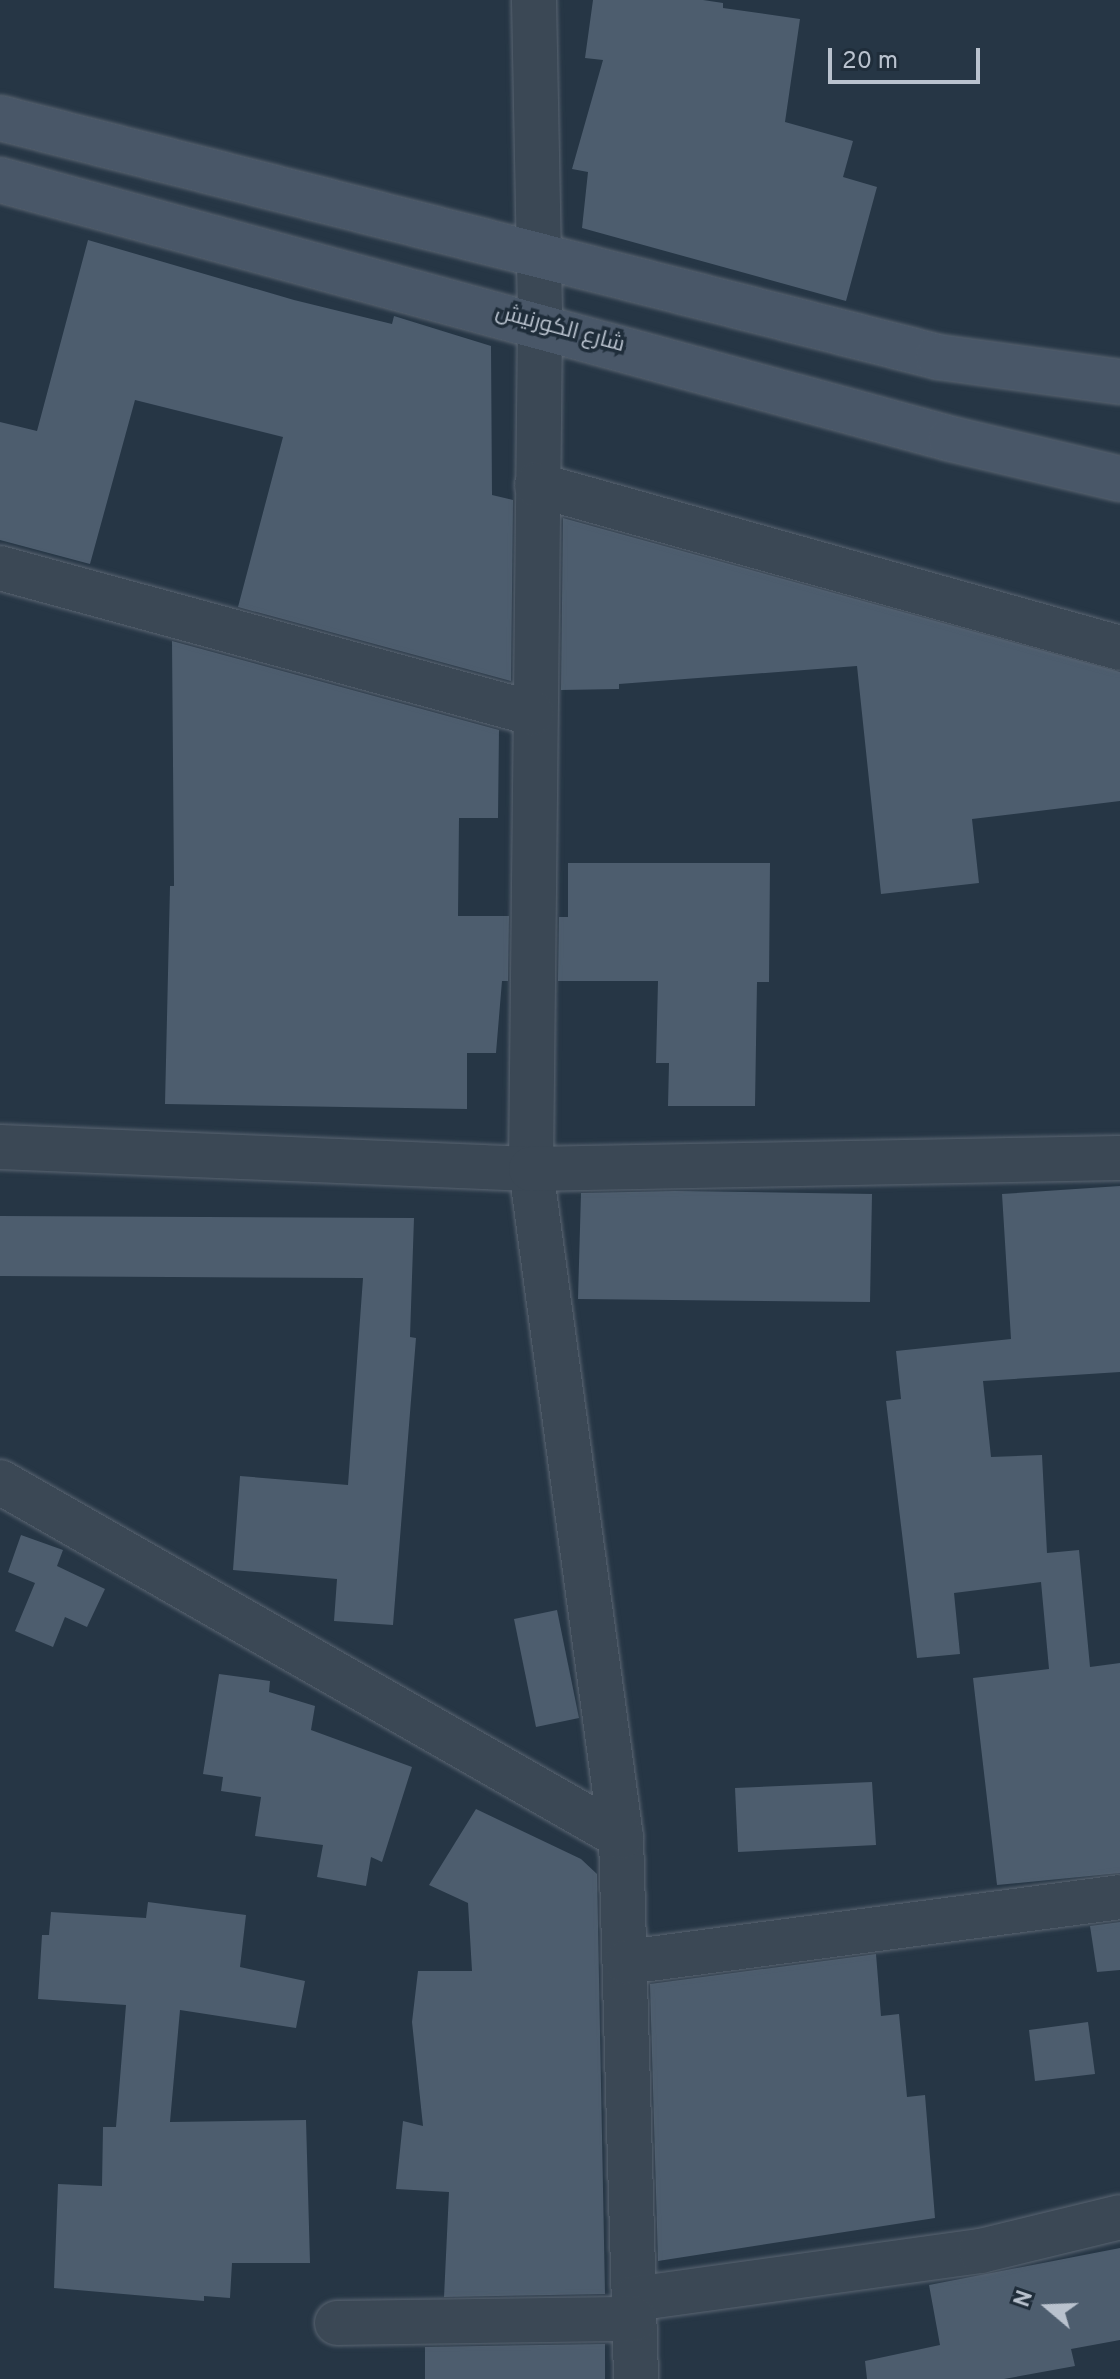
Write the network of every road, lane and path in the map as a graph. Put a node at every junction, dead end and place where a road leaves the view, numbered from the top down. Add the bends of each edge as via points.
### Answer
1 (534, 0) edge
2 (0, 118) edge
3 (0, 180) edge
4 (539, 259) junction
5 (540, 323) junction
6 (1120, 382) edge
7 (1120, 479) edge
8 (537, 485) junction
9 (0, 568) edge
10 (1120, 648) edge
11 (532, 713) junction
12 (0, 1147) edge
13 (1120, 1158) edge
14 (531, 1169) junction
15 (0, 1482) edge
16 (621, 1837) junction
17 (1120, 1897) edge
18 (627, 1962) junction
19 (1120, 2217) edge
20 (634, 2309) junction
21 (337, 2323) dead end
22 (636, 2379) edge

1 - 4 street
2 - 4 main road
3 - 5 main road, شارع الكورنيش
4 - 5 street
4 - 6 main road via 938,357
5 - 7 main road, شارع الكورنيش via 951,439
5 - 8 street
8 - 10 street
8 - 11 street
9 - 11 street
11 - 14 street
12 - 14 street
13 - 14 street
14 - 16 street
15 - 16 street
16 - 18 street
17 - 18 street
18 - 20 street
19 - 20 street via 981,2251
20 - 21 street
20 - 22 street

